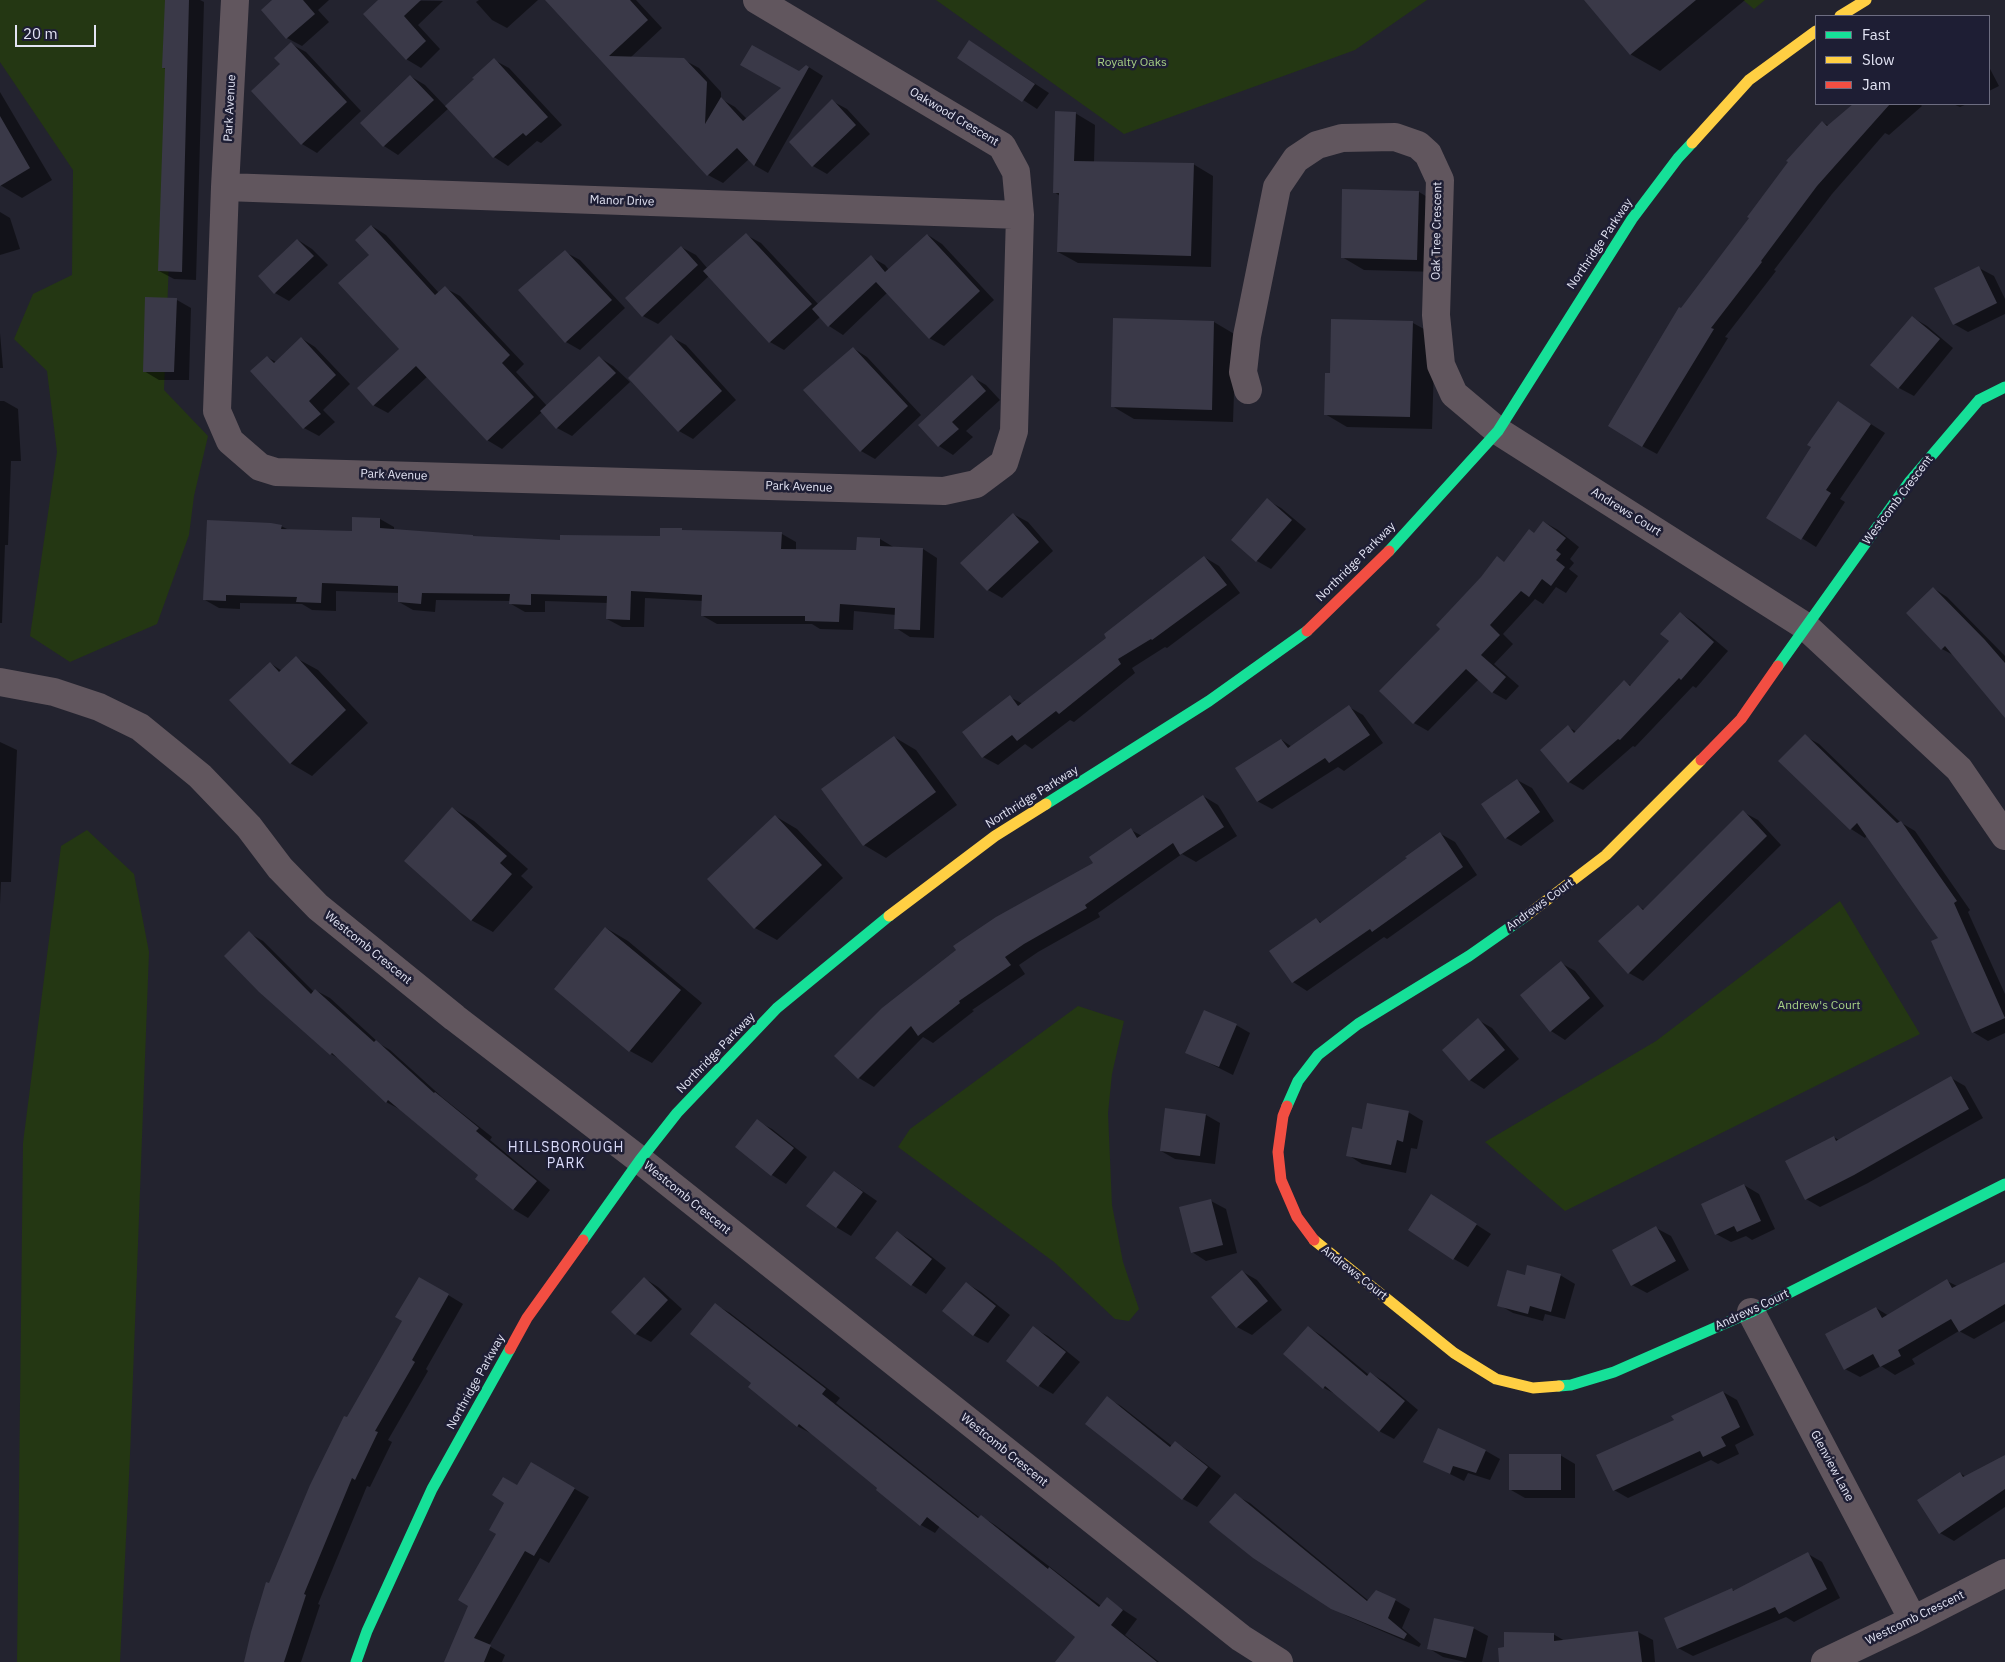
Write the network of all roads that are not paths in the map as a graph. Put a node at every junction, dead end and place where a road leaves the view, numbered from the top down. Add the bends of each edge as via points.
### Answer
1 (235, 0) edge
2 (757, 0) edge
3 (1866, 0) edge
4 (1842, 15) edge
5 (1815, 32) edge
6 (225, 187) junction
7 (1020, 215) junction
8 (2005, 387) edge
9 (1248, 390) dead end
10 (1498, 431) junction
11 (1004, 463) joint
12 (1805, 626) junction
13 (0, 682) edge
14 (2005, 836) edge
15 (640, 1160) junction
16 (2005, 1184) edge
17 (1751, 1312) junction
18 (2005, 1573) edge
19 (1914, 1620) junction
20 (356, 1662) edge
21 (1279, 1662) edge
22 (1825, 1662) edge

1 - 6 street, Park Avenue
2 - 7 street, Oakwood Crescent via 1002,146 1016,172
3 - 4 street
5 - 10 street, Northridge Parkway via 1749,80 1678,158 1632,219
6 - 7 street, Manor Drive
6 - 11 street, Park Avenue via 217,411 230,441 260,467 276,472 944,492 976,484
7 - 11 street, Oakwood Crescent via 1014,432
8 - 12 street, Westcomb Crescent via 1979,400 1910,481
9 - 10 street, Oak Tree Crescent via 1243,372 1247,336 1277,186 1296,159 1317,144 1342,138 1395,137 1418,145 1428,154 1440,180 1436,315 1441,365 1454,394
10 - 12 street, Andrews Court
10 - 15 street, Northridge Parkway via 1382,559 1304,634 1209,701 996,836 877,925 778,1008 677,1113
12 - 14 street, Andrews Court via 1959,769
12 - 17 street, Andrews Court via 1741,719 1606,855 1469,956 1358,1024 1318,1055 1298,1081 1283,1116 1278,1152 1281,1180 1297,1217 1317,1244 1454,1353 1496,1379 1532,1388 1570,1385 1614,1372
13 - 15 street, Westcomb Crescent via 54,692 99,707 140,727 200,776 318,907 455,1018
15 - 20 street, Northridge Parkway via 527,1318 432,1489
15 - 21 street, Westcomb Crescent via 1241,1638
16 - 17 street, Andrews Court
17 - 19 street, Glenview Lane
18 - 19 street, Westcomb Crescent
19 - 22 street, Westcomb Crescent

